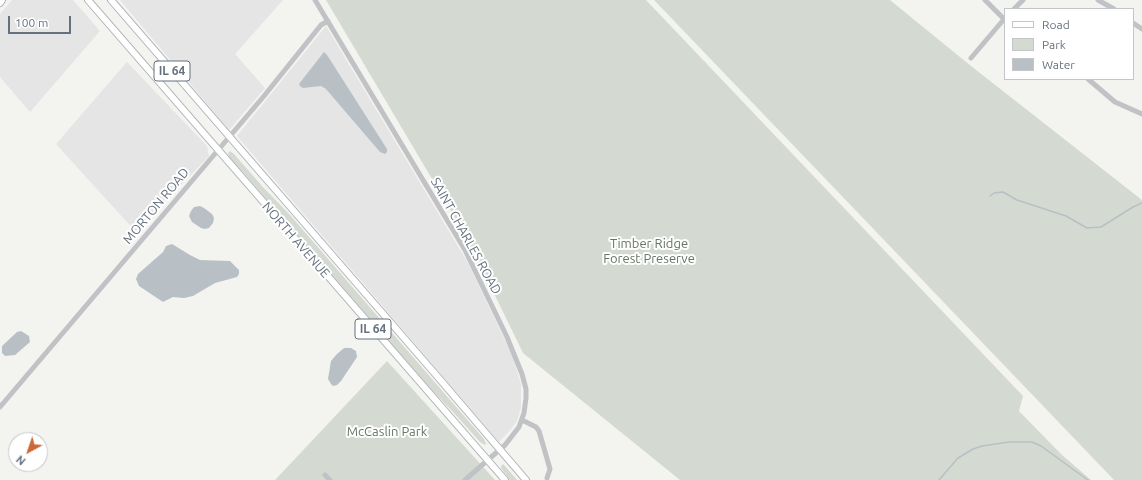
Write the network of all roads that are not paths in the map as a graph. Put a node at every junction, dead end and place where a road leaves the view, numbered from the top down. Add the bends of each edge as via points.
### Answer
1 (2, 0) edge
2 (88, 0) edge
3 (111, 0) edge
4 (315, 0) edge
5 (985, 0) edge
6 (1023, 0) edge
7 (1098, 0) edge
8 (0, 3) edge
9 (1015, 8) edge
10 (1112, 8) edge
11 (1004, 18) edge
12 (1004, 20) edge
13 (328, 21) junction
14 (971, 58) dead end
15 (1089, 80) edge
16 (1142, 114) edge
17 (229, 137) junction
18 (218, 150) junction
19 (0, 407) edge
20 (522, 420) junction
21 (500, 450) junction
22 (488, 460) junction
23 (325, 475) dead end
24 (547, 478) dead end
25 (330, 480) edge
26 (465, 480) edge
27 (505, 480) edge
28 (526, 480) edge

1 - 8 main road
2 - 18 main road, NORTH AVENUE / IL 64
3 - 17 main road, NORTH AVENUE / IL 64
4 - 13 street, SAINT CHARLES ROAD
5 - 11 street
6 - 9 street
7 - 10 street
12 - 14 street
13 - 17 street, MORTON ROAD via 321,25
13 - 20 street, SAINT CHARLES ROAD via 477,273 522,374 526,398
15 - 16 street via 1115,102
17 - 18 street, MORTON ROAD
17 - 21 main road, NORTH AVENUE / IL 64
18 - 19 street, MORTON ROAD
18 - 22 main road, NORTH AVENUE / IL 64
20 - 21 street, SAINT CHARLES ROAD via 516,432
20 - 24 street via 539,431 550,469
21 - 22 street, SAINT CHARLES ROAD
21 - 28 main road, NORTH AVENUE / IL 64
22 - 26 street, SAINT CHARLES ROAD
22 - 27 main road, NORTH AVENUE / IL 64
23 - 25 street

